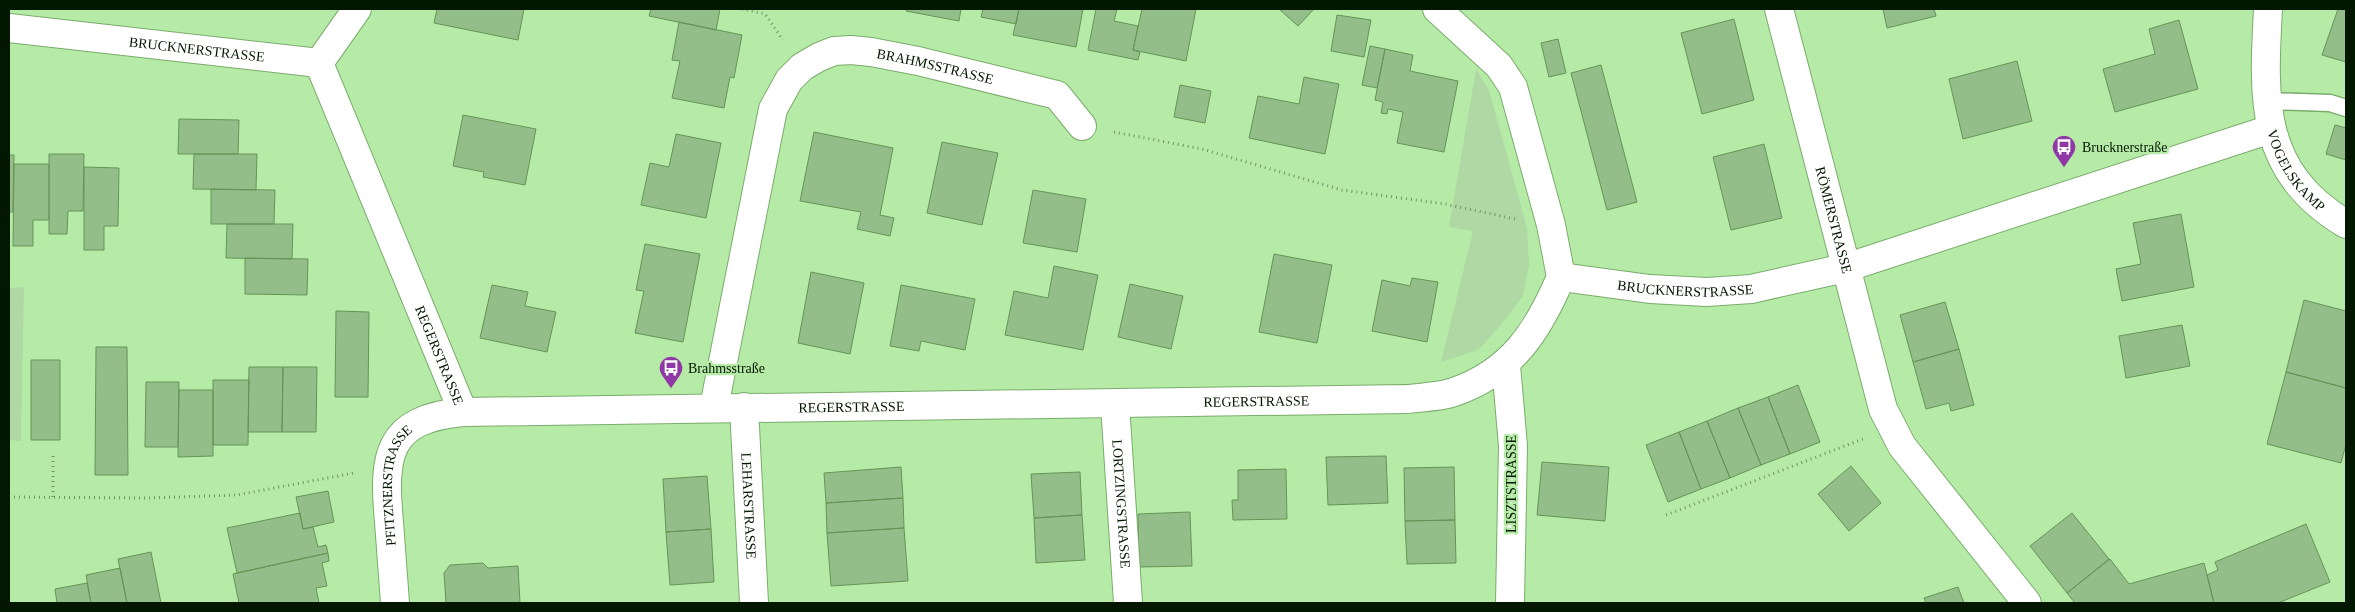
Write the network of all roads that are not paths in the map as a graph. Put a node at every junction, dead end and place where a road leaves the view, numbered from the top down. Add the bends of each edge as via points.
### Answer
1 (357, 9) edge
2 (1438, 9) edge
3 (1779, 9) edge
4 (2268, 9) edge
5 (9, 28) edge
6 (319, 63) junction
7 (2267, 102) junction
8 (2346, 108) edge
9 (1082, 126) road end
10 (2271, 129) junction
11 (2346, 224) edge
12 (1845, 268) junction
13 (1561, 277) junction
14 (1506, 365) junction
15 (1115, 404) junction
16 (744, 407) junction
17 (714, 408) junction
18 (462, 412) junction
19 (395, 603) edge
20 (754, 603) edge
21 (1128, 603) edge
22 (1510, 603) edge
23 (2027, 603) edge

1 - 6 street
2 - 13 street via 1499,66 1513,87 1551,225
3 - 12 street, RÖMERSTRASSE
4 - 7 street, VOGELSKAMP
5 - 6 street, BRUCKNERSTRASSE
6 - 18 street, REGERSTRASSE
7 - 8 lane via 2330,103
7 - 10 street, VOGELSKAMP
9 - 17 street, BRAHMSSTRASSE via 1057,95 918,61 851,50 834,51 802,67 773,109
10 - 11 street, VOGELSKAMP via 2283,164 2300,187 2329,214
10 - 12 street, BRUCKNERSTRASSE
12 - 13 street, BRUCKNERSTRASSE via 1751,289 1707,292
12 - 23 street, RÖMERSTRASSE via 1891,428
13 - 14 street, REGERSTRASSE via 1545,314
14 - 15 street, REGERSTRASSE via 1453,393 1408,399
14 - 22 street, LISZTSTRASSE via 1512,446
15 - 16 street, REGERSTRASSE
15 - 21 street, LORTZINGSTRASSE
16 - 17 street, REGERSTRASSE
16 - 20 street, LEHARSTRASSE
17 - 18 street, REGERSTRASSE
18 - 19 street, PFITZNERSTRASSE via 437,414 414,424 392,449 386,493

